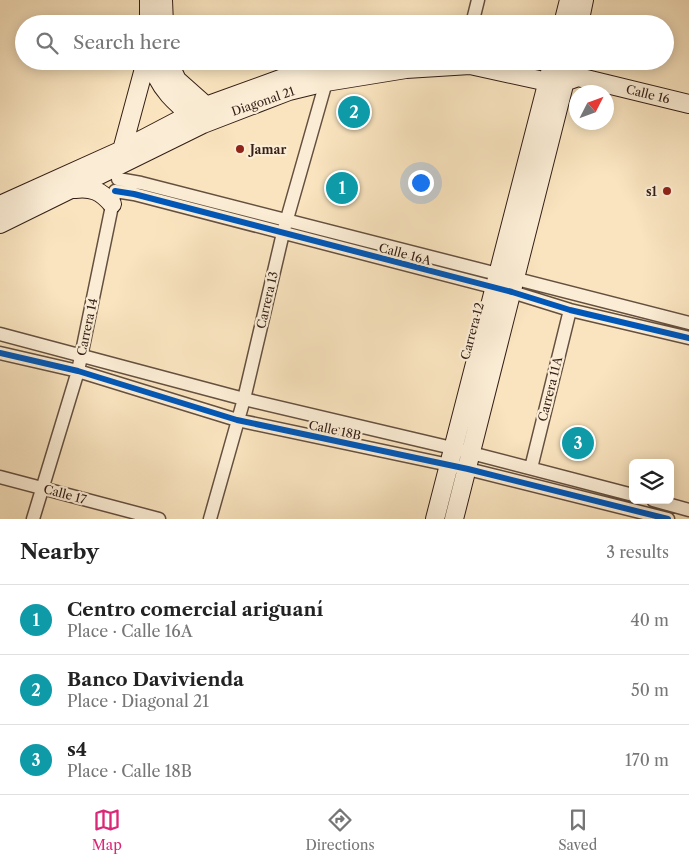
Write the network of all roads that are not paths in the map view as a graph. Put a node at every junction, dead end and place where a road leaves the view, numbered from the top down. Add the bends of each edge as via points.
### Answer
1 (149, 0) edge
2 (163, 0) edge
3 (478, 0) edge
4 (569, 0) edge
5 (584, 0) edge
6 (149, 15) edge
7 (164, 15) edge
8 (474, 15) edge
9 (565, 15) edge
10 (581, 15) edge
11 (144, 70) edge
12 (155, 70) edge
13 (172, 70) edge
14 (309, 70) edge
15 (400, 70) edge
16 (560, 70) edge
17 (326, 82) junction
18 (689, 104) edge
19 (204, 115) junction
20 (118, 178) junction
21 (75, 188) junction
22 (0, 205) edge
23 (287, 220) junction
24 (0, 224) edge
25 (283, 233) junction
26 (497, 281) junction
27 (514, 285) junction
28 (570, 310) junction
29 (689, 323) edge
30 (0, 334) edge
31 (689, 338) edge
32 (0, 353) edge
33 (81, 354) junction
34 (78, 371) junction
35 (244, 399) junction
36 (237, 420) junction
37 (452, 448) junction
38 (470, 461) junction
39 (448, 466) junction
40 (531, 468) junction
41 (0, 477) edge
42 (41, 488) junction
43 (629, 494) edge
44 (667, 504) edge
45 (689, 510) edge
46 (33, 519) edge
47 (160, 519) edge
48 (210, 519) edge
49 (435, 519) edge
50 (454, 519) edge
51 (668, 519) edge

1 - 6 main road
2 - 7 main road
3 - 8 street
4 - 9 main road
5 - 10 main road
11 - 20 main road
12 - 19 main road via 166,92
13 - 19 main road
14 - 19 main road, Diagonal 21
15 - 17 main road, Diagonal 21
16 - 18 main road, Calle 16
16 - 26 main road, Carrera 12
16 - 27 main road
17 - 19 main road, Diagonal 21
17 - 23 street, Carrera 13
19 - 20 main road, Diagonal 21
20 - 21 main road, Diagonal 21
20 - 21 main road via 100,192
20 - 22 main road, Diagonal 21
20 - 23 street, Calle 16A
20 - 25 street, Calle 16A via 134,194
20 - 33 street, Carrera 14
21 - 24 main road, Diagonal 21
23 - 25 street, Carrera 13
23 - 26 street, Calle 16A
25 - 26 street, Calle 16A
25 - 35 street, Carrera 13
26 - 27 street, Calle 16A
26 - 37 main road, Carrera 12
27 - 28 street, Calle 16A
27 - 29 street, Calle 16A
27 - 38 main road
28 - 31 street, Calle 16A
28 - 40 street, Carrera 11A
30 - 33 street, Calle 18B
32 - 34 street, Calle 18B
33 - 34 street, Carrera 14
33 - 35 street, Calle 18B
34 - 36 street, Calle 18B
34 - 42 street, Carrera 14
35 - 36 street, Carrera 13
35 - 37 street, Calle 18B
36 - 39 street, Calle 18B
36 - 48 street, Carrera 13
37 - 38 street, Calle 18B
37 - 39 main road, Carrera 12
38 - 39 street, Calle 18B
38 - 40 street, Calle 18B
38 - 50 main road
38 - 51 street, Calle 18B
39 - 49 main road, Carrera 12
40 - 43 street, Calle 18B
41 - 42 street, Calle 17
42 - 46 street, Carrera 14
42 - 47 street, Calle 17
44 - 45 street

